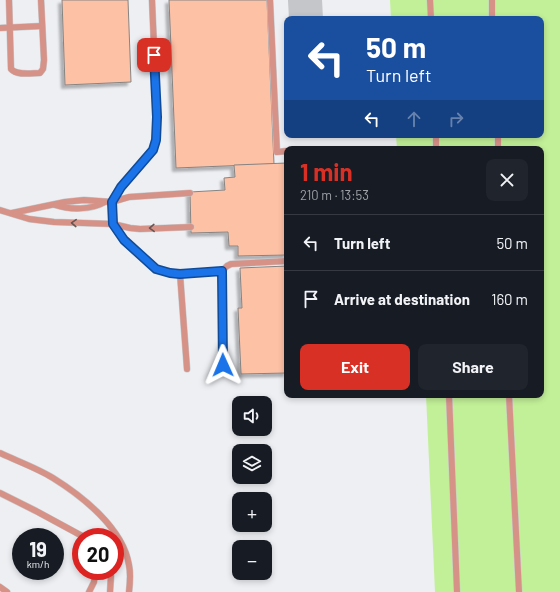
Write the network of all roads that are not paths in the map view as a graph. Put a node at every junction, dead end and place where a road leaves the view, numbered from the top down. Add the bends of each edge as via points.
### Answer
1 (9, 0) edge
2 (41, 0) edge
3 (152, 0) edge
4 (270, 0) edge
5 (430, 0) edge
6 (492, 0) edge
7 (431, 16) edge
8 (492, 16) edge
9 (42, 26) junction
10 (0, 28) edge
11 (9, 28) junction
12 (284, 151) edge
13 (190, 193) dead end
14 (112, 202) junction
15 (0, 210) edge
16 (8, 214) junction
17 (113, 224) junction
18 (191, 227) dead end
19 (284, 261) edge
20 (222, 271) junction
21 (180, 274) junction
22 (223, 365) dead end
23 (187, 369) dead end
24 (449, 398) edge
25 (509, 398) edge
26 (0, 453) edge
27 (0, 493) edge
28 (72, 530) edge
29 (94, 580) edge
30 (111, 580) edge
31 (0, 587) edge
32 (7, 592) edge
33 (89, 592) edge
34 (110, 592) edge
35 (130, 592) edge
36 (457, 592) edge
37 (519, 592) edge

1 - 11 lane
2 - 9 lane
3 - 14 lane via 156,140 153,150 121,187
4 - 12 lane via 277,152
5 - 7 lane
6 - 8 lane
9 - 11 lane
9 - 11 lane via 44,66 40,73 16,73 12,70
10 - 11 lane
13 - 14 lane via 129,197
14 - 16 lane via 84,200
14 - 17 lane
15 - 16 lane
17 -> 16 lane via 54,222
18 -> 17 lane via 140,229
17 - 21 lane via 124,240 156,269
19 - 20 lane via 231,264
20 - 21 lane
20 - 22 lane
21 - 23 lane
24 - 36 lane
25 - 37 lane
26 - 35 lane via 52,477 86,502 112,527 124,548 129,564
27 - 28 lane
29 - 33 lane
30 - 34 lane
31 - 32 lane

